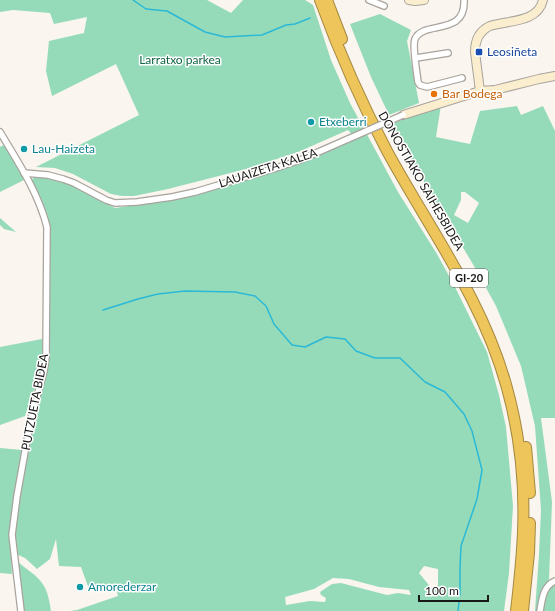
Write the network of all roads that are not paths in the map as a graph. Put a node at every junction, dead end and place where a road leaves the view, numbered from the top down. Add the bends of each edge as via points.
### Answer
1 (320, 0) edge
2 (327, 0) edge
3 (369, 0) edge
4 (409, 0) edge
5 (424, 0) edge
6 (464, 0) edge
7 (543, 0) edge
8 (384, 6) dead end
9 (448, 53) dead end
10 (416, 58) junction
11 (555, 76) edge
12 (462, 78) dead end
13 (480, 92) junction
14 (403, 115) joint
15 (0, 132) edge
16 (24, 173) junction
17 (34, 173) junction
18 (30, 185) junction
19 (555, 581) edge
20 (21, 611) edge
21 (516, 611) edge
22 (523, 611) edge
23 (540, 611) edge

1 - 21 highway, DONOSTIAKO SAIHESBIDEA / GI-20 via 366,109 474,300 501,369 516,427 522,477 523,533
2 - 22 highway, DONOSTIAKO SAIHESBIDEA / GI-20 via 377,117 477,292 508,367 522,426 529,476 530,534
3 - 8 street
4 - 5 street
6 - 10 street via 463,12 455,22 419,33 414,42
7 - 13 street via 533,14 490,26 480,35 475,52
9 - 10 street
10 - 12 street via 420,85 427,87
11 - 13 street, LAUAIZETA KALEA
13 - 14 street, LAUAIZETA KALEA
14 - 17 street, LAUAIZETA KALEA, bridge via 300,160 172,197 115,203 68,181
15 - 16 street, PUTZUETA BIDEA
16 - 17 street, LAUAIZETA KALEA
16 - 18 street, PUTZUETA BIDEA
17 - 18 street via 30,177
18 - 20 street, PUTZUETA BIDEA via 43,212 46,227 46,357 31,418 12,535
19 - 23 street via 547,587

